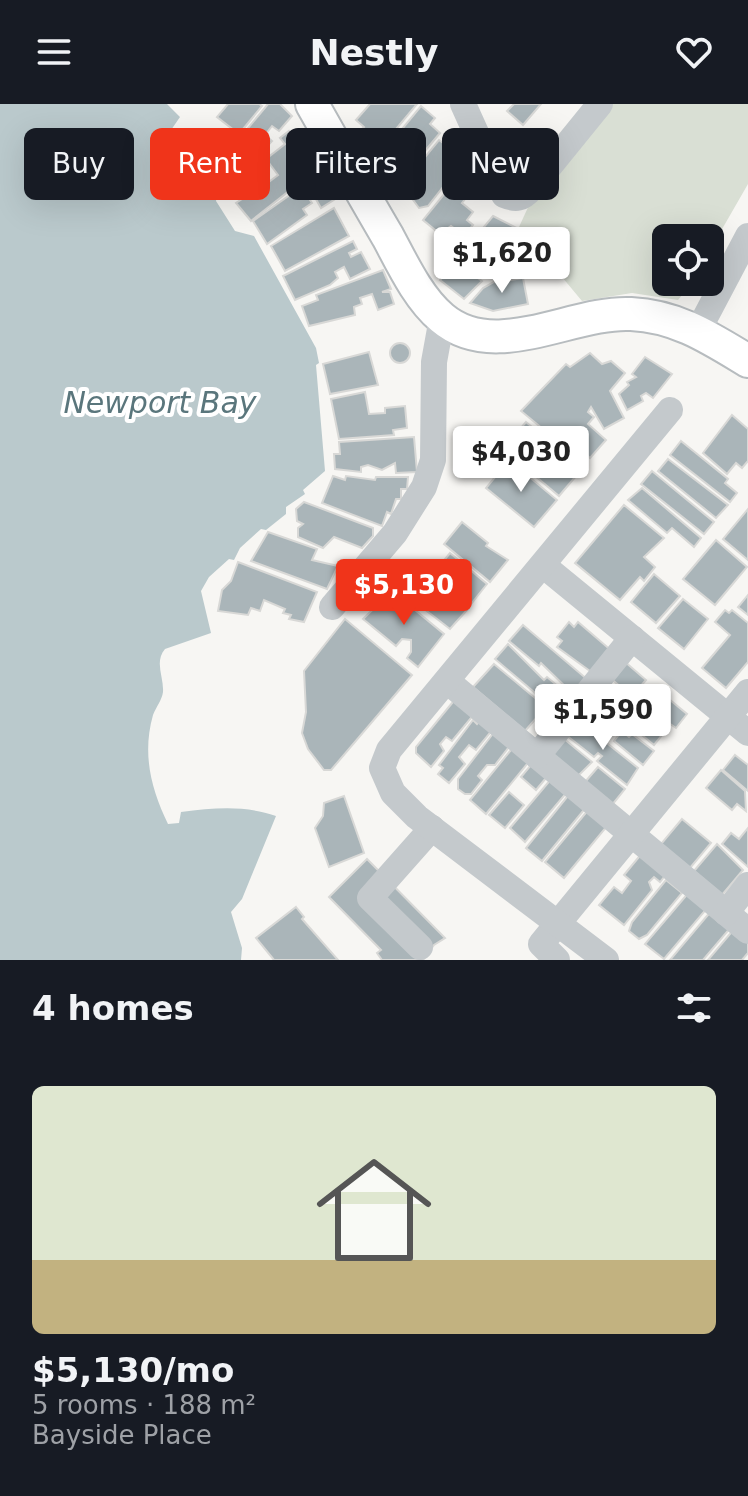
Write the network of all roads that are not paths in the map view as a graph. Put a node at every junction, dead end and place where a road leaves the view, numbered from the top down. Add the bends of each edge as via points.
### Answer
1 (312, 104) edge
2 (463, 104) edge
3 (600, 104) edge
4 (748, 236) edge
5 (442, 318) junction
6 (698, 331) junction
7 (748, 361) edge
8 (670, 410) dead end
9 (544, 566) junction
10 (332, 607) dead end
11 (632, 638) junction
12 (447, 681) junction
13 (748, 692) edge
14 (738, 725) edge
15 (537, 756) junction
16 (432, 828) junction
17 (632, 834) junction
18 (748, 885) edge
19 (726, 913) junction
20 (559, 923) junction
21 (748, 931) edge
22 (420, 947) dead end
23 (549, 952) edge
24 (606, 960) edge

1 - 5 main road via 410,276
2 - 3 street via 504,195 515,199 524,197
4 - 6 street
5 - 6 main road via 487,336 628,314 667,319
5 - 10 street via 434,362 433,460 424,487 395,533
6 - 7 main road
8 - 9 street
9 - 11 street
9 - 12 street
11 - 14 street
11 - 15 street
12 - 15 street
12 - 16 street via 389,750 382,768 393,793
13 - 14 street
14 - 17 street
15 - 17 street
16 - 20 street
16 - 22 street via 370,898
17 - 19 street
17 - 20 street
18 - 19 street
19 - 21 street
20 - 23 street
20 - 24 street

